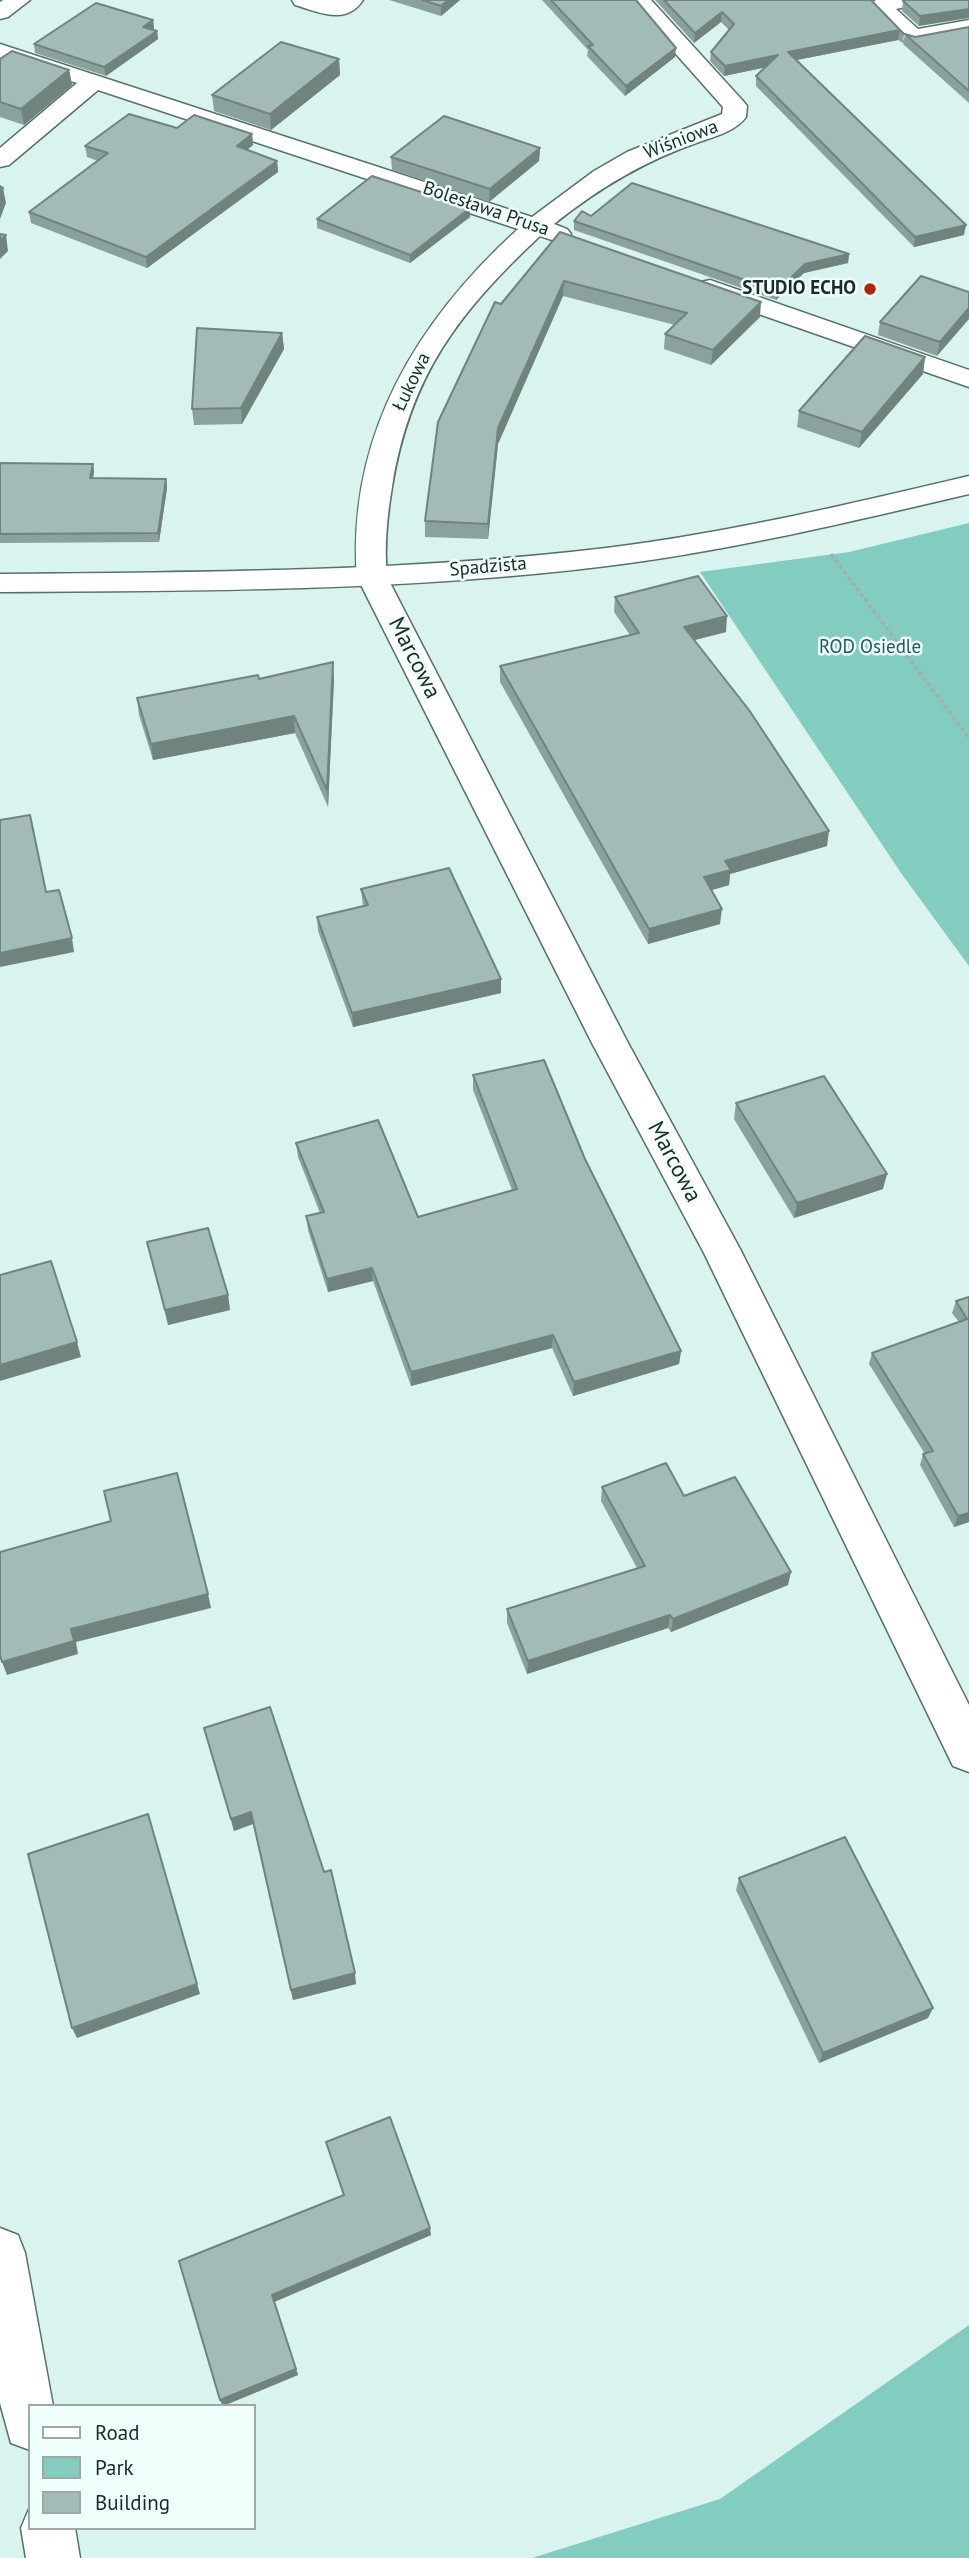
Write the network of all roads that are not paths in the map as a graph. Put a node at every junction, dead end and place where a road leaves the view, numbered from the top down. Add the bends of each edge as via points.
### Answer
1 (19, 0) edge
2 (303, 0) edge
3 (352, 0) edge
4 (639, 0) edge
5 (906, 0) edge
6 (941, 9) edge
7 (0, 12) edge
8 (965, 27) edge
9 (0, 51) edge
10 (94, 81) junction
11 (0, 160) edge
12 (536, 226) junction
13 (576, 240) edge
14 (694, 282) edge
15 (969, 379) edge
16 (969, 485) edge
17 (372, 577) junction
18 (0, 583) edge
19 (969, 1751) edge
20 (0, 2253) edge
21 (28, 2413) edge
22 (48, 2530) edge
23 (53, 2558) edge

1 - 7 street
2 - 3 street via 337,10
4 - 12 street, Wiśniowa via 735,106 734,117 636,157
5 - 8 street via 879,6 913,37
6 - 8 street
9 - 10 street, Bolesława Prusa
10 - 11 street
10 - 12 street, Bolesława Prusa
12 - 13 street, Bolesława Prusa
12 - 17 street, Łukowa via 457,305 406,386 384,444 374,508
14 - 15 street
16 - 17 street, Spadzista via 755,535 606,557
17 - 18 street, Spadzista
17 - 19 street, Marcowa via 721,1250
20 - 21 street
22 - 23 street

